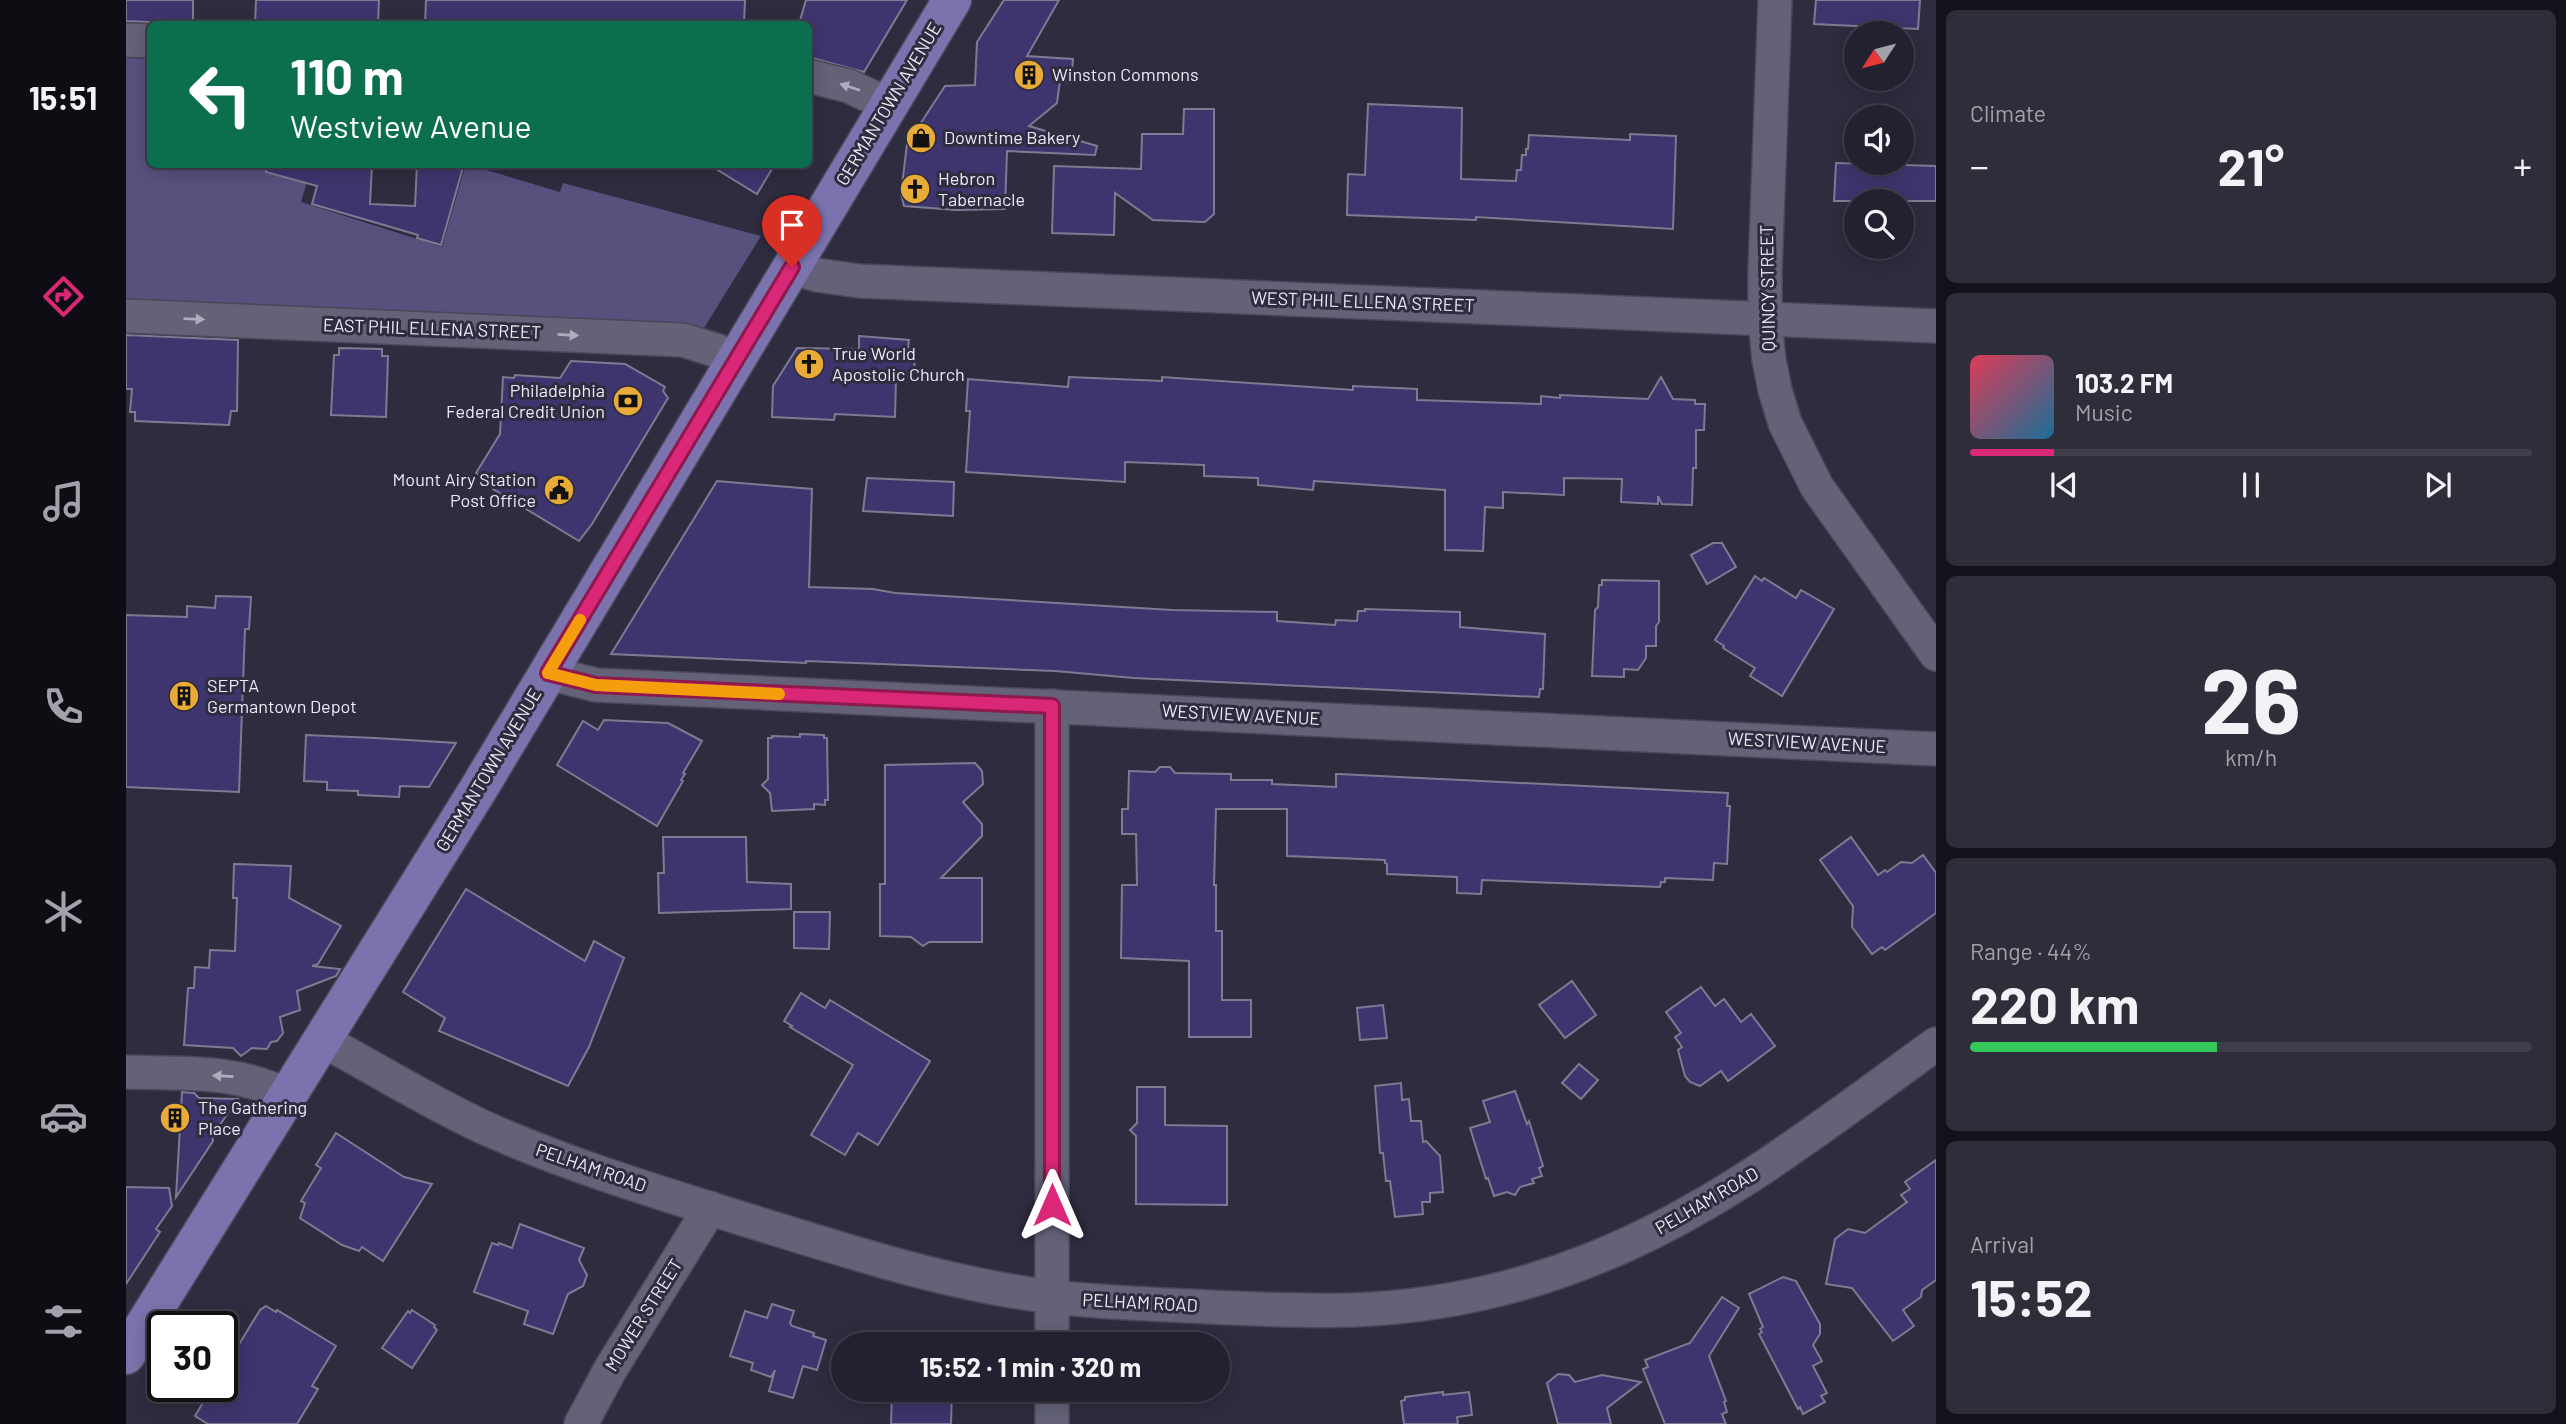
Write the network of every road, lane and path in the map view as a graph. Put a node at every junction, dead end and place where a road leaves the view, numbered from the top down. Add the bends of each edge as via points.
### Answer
1 (952, 0) edge
2 (1775, 0) edge
3 (126, 40) edge
4 (147, 41) edge
5 (812, 77) edge
6 (889, 105) junction
7 (792, 267) junction
8 (126, 316) edge
9 (1765, 320) junction
10 (1936, 326) edge
11 (735, 360) junction
12 (1936, 654) edge
13 (548, 673) junction
14 (1052, 706) junction
15 (1936, 750) edge
16 (322, 1040) junction
17 (1936, 1044) edge
18 (126, 1072) edge
19 (287, 1096) junction
20 (710, 1208) junction
21 (1053, 1297) junction
22 (1052, 1332) edge
23 (126, 1355) edge
24 (1052, 1402) edge
25 (581, 1424) edge
26 (1052, 1424) edge

1 - 6 main road, GERMANTOWN AVENUE
2 - 9 street, QUINCY STREET
3 - 4 street
6 -> 5 street via 849,86
6 - 7 main road, GERMANTOWN AVENUE
7 - 9 street, WEST PHIL ELLENA STREET via 859,281
7 - 11 main road, GERMANTOWN AVENUE
8 -> 11 street, EAST PHIL ELLENA STREET via 683,340
9 - 10 street, WEST PHIL ELLENA STREET
9 - 12 street, QUINCY STREET via 1775,390 1799,455 1838,519
11 - 13 main road, GERMANTOWN AVENUE
13 - 14 street, WESTVIEW AVENUE via 596,685
13 - 16 main road, GERMANTOWN AVENUE
14 - 15 street, WESTVIEW AVENUE
14 - 21 street
16 - 19 main road, GERMANTOWN AVENUE
16 - 20 street, PELHAM ROAD via 408,1090 527,1146
17 - 21 street, PELHAM ROAD via 1709,1203 1590,1260 1497,1290 1400,1307 1351,1310 1246,1309
19 -> 18 street via 241,1077
19 - 23 main road, GERMANTOWN AVENUE
20 - 21 street, PELHAM ROAD via 952,1278
20 - 25 street, MOWER STREET
21 - 22 street
24 - 26 street

